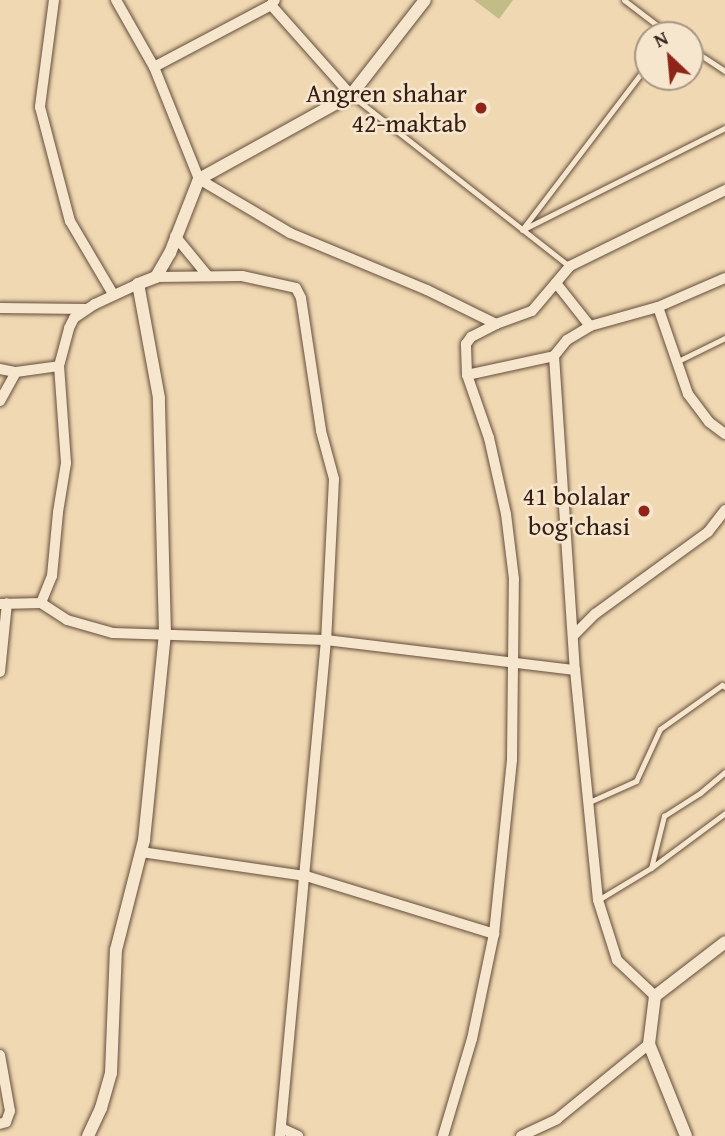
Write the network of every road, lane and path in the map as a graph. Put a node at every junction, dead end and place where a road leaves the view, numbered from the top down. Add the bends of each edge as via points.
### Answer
1 (54, 0) edge
2 (116, 0) edge
3 (425, 0) edge
4 (624, 0) edge
5 (273, 2) edge
6 (652, 21) edge
7 (704, 57) edge
8 (153, 67) junction
9 (725, 71) edge
10 (634, 82) edge
11 (351, 95) junction
12 (725, 128) edge
13 (200, 179) junction
14 (725, 190) edge
15 (522, 230) junction
16 (175, 236) junction
17 (570, 266) junction
18 (208, 276) junction
19 (156, 277) junction
20 (725, 278) edge
21 (556, 283) junction
22 (138, 284) junction
23 (113, 294) junction
24 (658, 307) junction
25 (0, 308) edge
26 (86, 309) junction
27 (496, 324) junction
28 (590, 326) junction
29 (725, 338) edge
30 (554, 356) junction
31 (676, 362) junction
32 (59, 366) junction
33 (0, 369) edge
34 (16, 372) junction
35 (467, 375) junction
36 (0, 401) edge
37 (725, 434) edge
38 (725, 510) edge
39 (41, 603) junction
40 (4, 604) edge
41 (165, 634) junction
42 (573, 636) junction
43 (326, 640) junction
44 (513, 663) junction
45 (575, 670) junction
46 (0, 672) edge
47 (725, 687) edge
48 (725, 772) edge
49 (587, 803) junction
50 (725, 813) edge
51 (141, 852) junction
52 (651, 868) junction
53 (306, 876) junction
54 (598, 900) junction
55 (494, 934) junction
56 (725, 942) edge
57 (655, 996) junction
58 (649, 1044) junction
59 (0, 1055) edge
60 (0, 1124) edge
61 (281, 1132) edge
62 (88, 1136) edge
63 (298, 1136) edge
64 (443, 1136) edge
65 (521, 1136) edge
66 (686, 1136) edge

1 - 23 street via 40,107 70,221
2 - 8 street
3 - 11 street
4 - 6 lane
5 - 8 street
5 - 11 street
7 - 9 lane
8 - 13 street
10 - 15 lane
11 - 13 street
11 - 15 lane
12 - 15 lane
13 - 16 street
13 - 27 street via 290,233
14 - 17 street
15 - 17 lane
16 - 18 street
16 - 19 street
17 - 21 street
18 - 19 street
18 - 43 street via 290,284 300,295 321,431 334,479
19 - 22 street
20 - 24 street
21 - 27 street via 532,311
21 - 28 street
22 - 23 street
22 - 41 street via 159,398
23 - 26 street
24 - 28 street
24 - 31 street
25 - 26 street
26 - 32 street via 69,328
27 - 35 street via 467,341
28 - 30 street via 567,340
29 - 31 lane
30 - 35 street
30 - 42 street
31 - 37 street via 699,410
32 - 34 street
32 - 39 street via 66,463 52,576
33 - 34 street
34 - 36 street
35 - 44 street via 489,438 506,514 514,579
38 - 42 street via 708,532 594,614
39 - 40 street
39 - 41 street via 67,620 113,633
40 - 46 street
41 - 43 street
41 - 51 street
42 - 45 street
43 - 44 street
43 - 53 street
44 - 45 street
44 - 55 street via 512,760
45 - 49 street
47 - 49 lane via 660,729 636,781
48 - 52 lane via 664,816
49 - 54 street
50 - 52 lane
51 - 53 street
51 - 62 street via 116,950 111,1073 102,1108
52 - 54 lane
53 - 55 street
53 - 61 street
54 - 57 street via 617,960
55 - 64 street via 472,1039
56 - 57 street
57 - 58 street
58 - 65 street via 557,1119
58 - 66 street
59 - 60 street via 10,1111 6,1122
61 - 63 street

